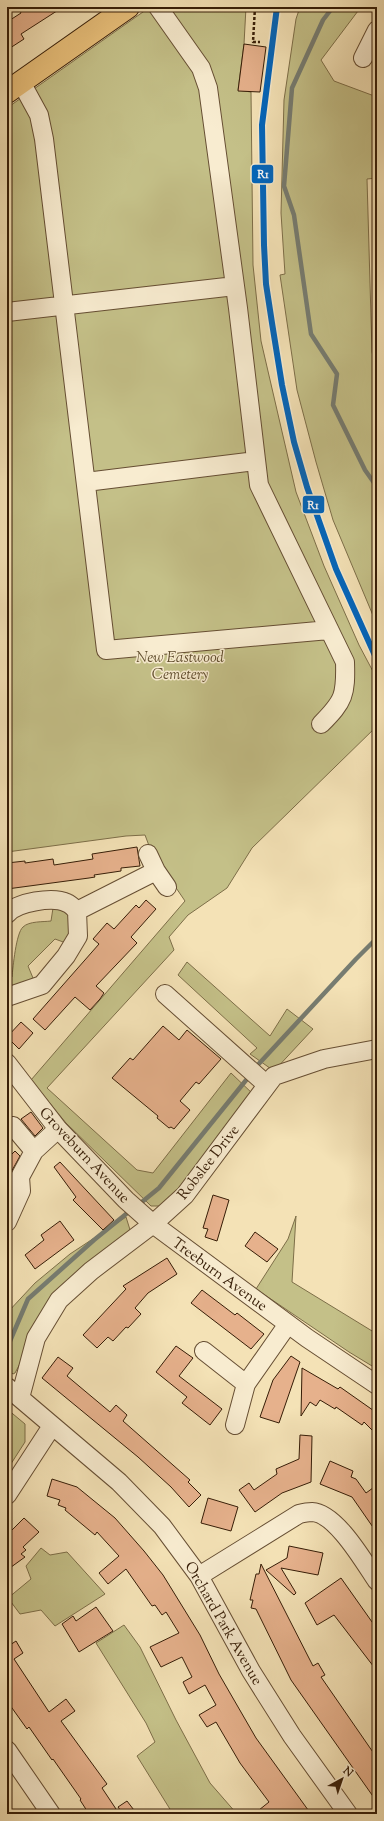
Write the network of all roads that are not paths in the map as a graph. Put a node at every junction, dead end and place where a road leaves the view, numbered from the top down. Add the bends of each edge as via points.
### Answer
1 (128, 7) edge
2 (158, 7) edge
3 (377, 30) edge
4 (363, 58) dead end
5 (14, 87) edge
6 (235, 286) junction
7 (64, 305) junction
8 (7, 312) edge
9 (256, 461) junction
10 (86, 482) junction
11 (329, 630) junction
12 (321, 724) dead end
13 (148, 854) dead end
14 (156, 871) junction
15 (167, 887) dead end
16 (77, 911) junction
17 (7, 914) edge
18 (165, 994) dead end
19 (7, 997) edge
20 (377, 1049) edge
21 (7, 1063) edge
22 (267, 1085) junction
23 (13, 1126) dead end
24 (58, 1129) junction
25 (34, 1151) junction
26 (7, 1221) edge
27 (153, 1224) junction
28 (288, 1324) junction
29 (204, 1351) dead end
30 (246, 1384) junction
31 (377, 1385) edge
32 (13, 1392) edge
33 (235, 1424) dead end
34 (52, 1426) junction
35 (7, 1495) edge
36 (199, 1576) junction
37 (377, 1581) edge
38 (7, 1750) edge
39 (51, 1814) edge
40 (348, 1814) edge

1 - 5 main road
2 - 6 street via 201,68 208,88
3 - 4 street
5 - 7 street via 39,115
6 - 7 street
6 - 9 street
7 - 8 street
7 - 10 street
9 - 10 street
9 - 11 street via 259,485
10 - 11 street via 106,650
11 - 12 street via 344,662 346,685 338,707
13 - 14 street
14 - 15 street
14 - 16 street
16 - 17 street via 67,902 45,900 27,903 10,910
16 - 19 street via 78,936 66,956 42,985
18 - 22 street
20 - 22 street, Robslee Drive via 324,1059 274,1076
21 - 24 street, Groveburn Avenue
22 - 27 street, Robslee Drive via 185,1195
23 - 25 street
24 - 25 street
24 - 27 street, Groveburn Avenue via 126,1200
25 - 26 street via 20,1177 21,1191
27 - 28 street, Treeburn Avenue
27 - 32 street, Robslee Drive via 90,1270 59,1300 36,1338
28 - 30 street
28 - 31 street, Treeburn Avenue
29 - 30 street
30 - 33 street
32 - 34 street, Orchard Park Avenue
34 - 35 street
34 - 36 street, Orchard Park Avenue via 119,1482 162,1526
36 - 37 street via 299,1514 313,1512 333,1522
36 - 40 street, Orchard Park Avenue via 251,1672 292,1736
38 - 39 street

